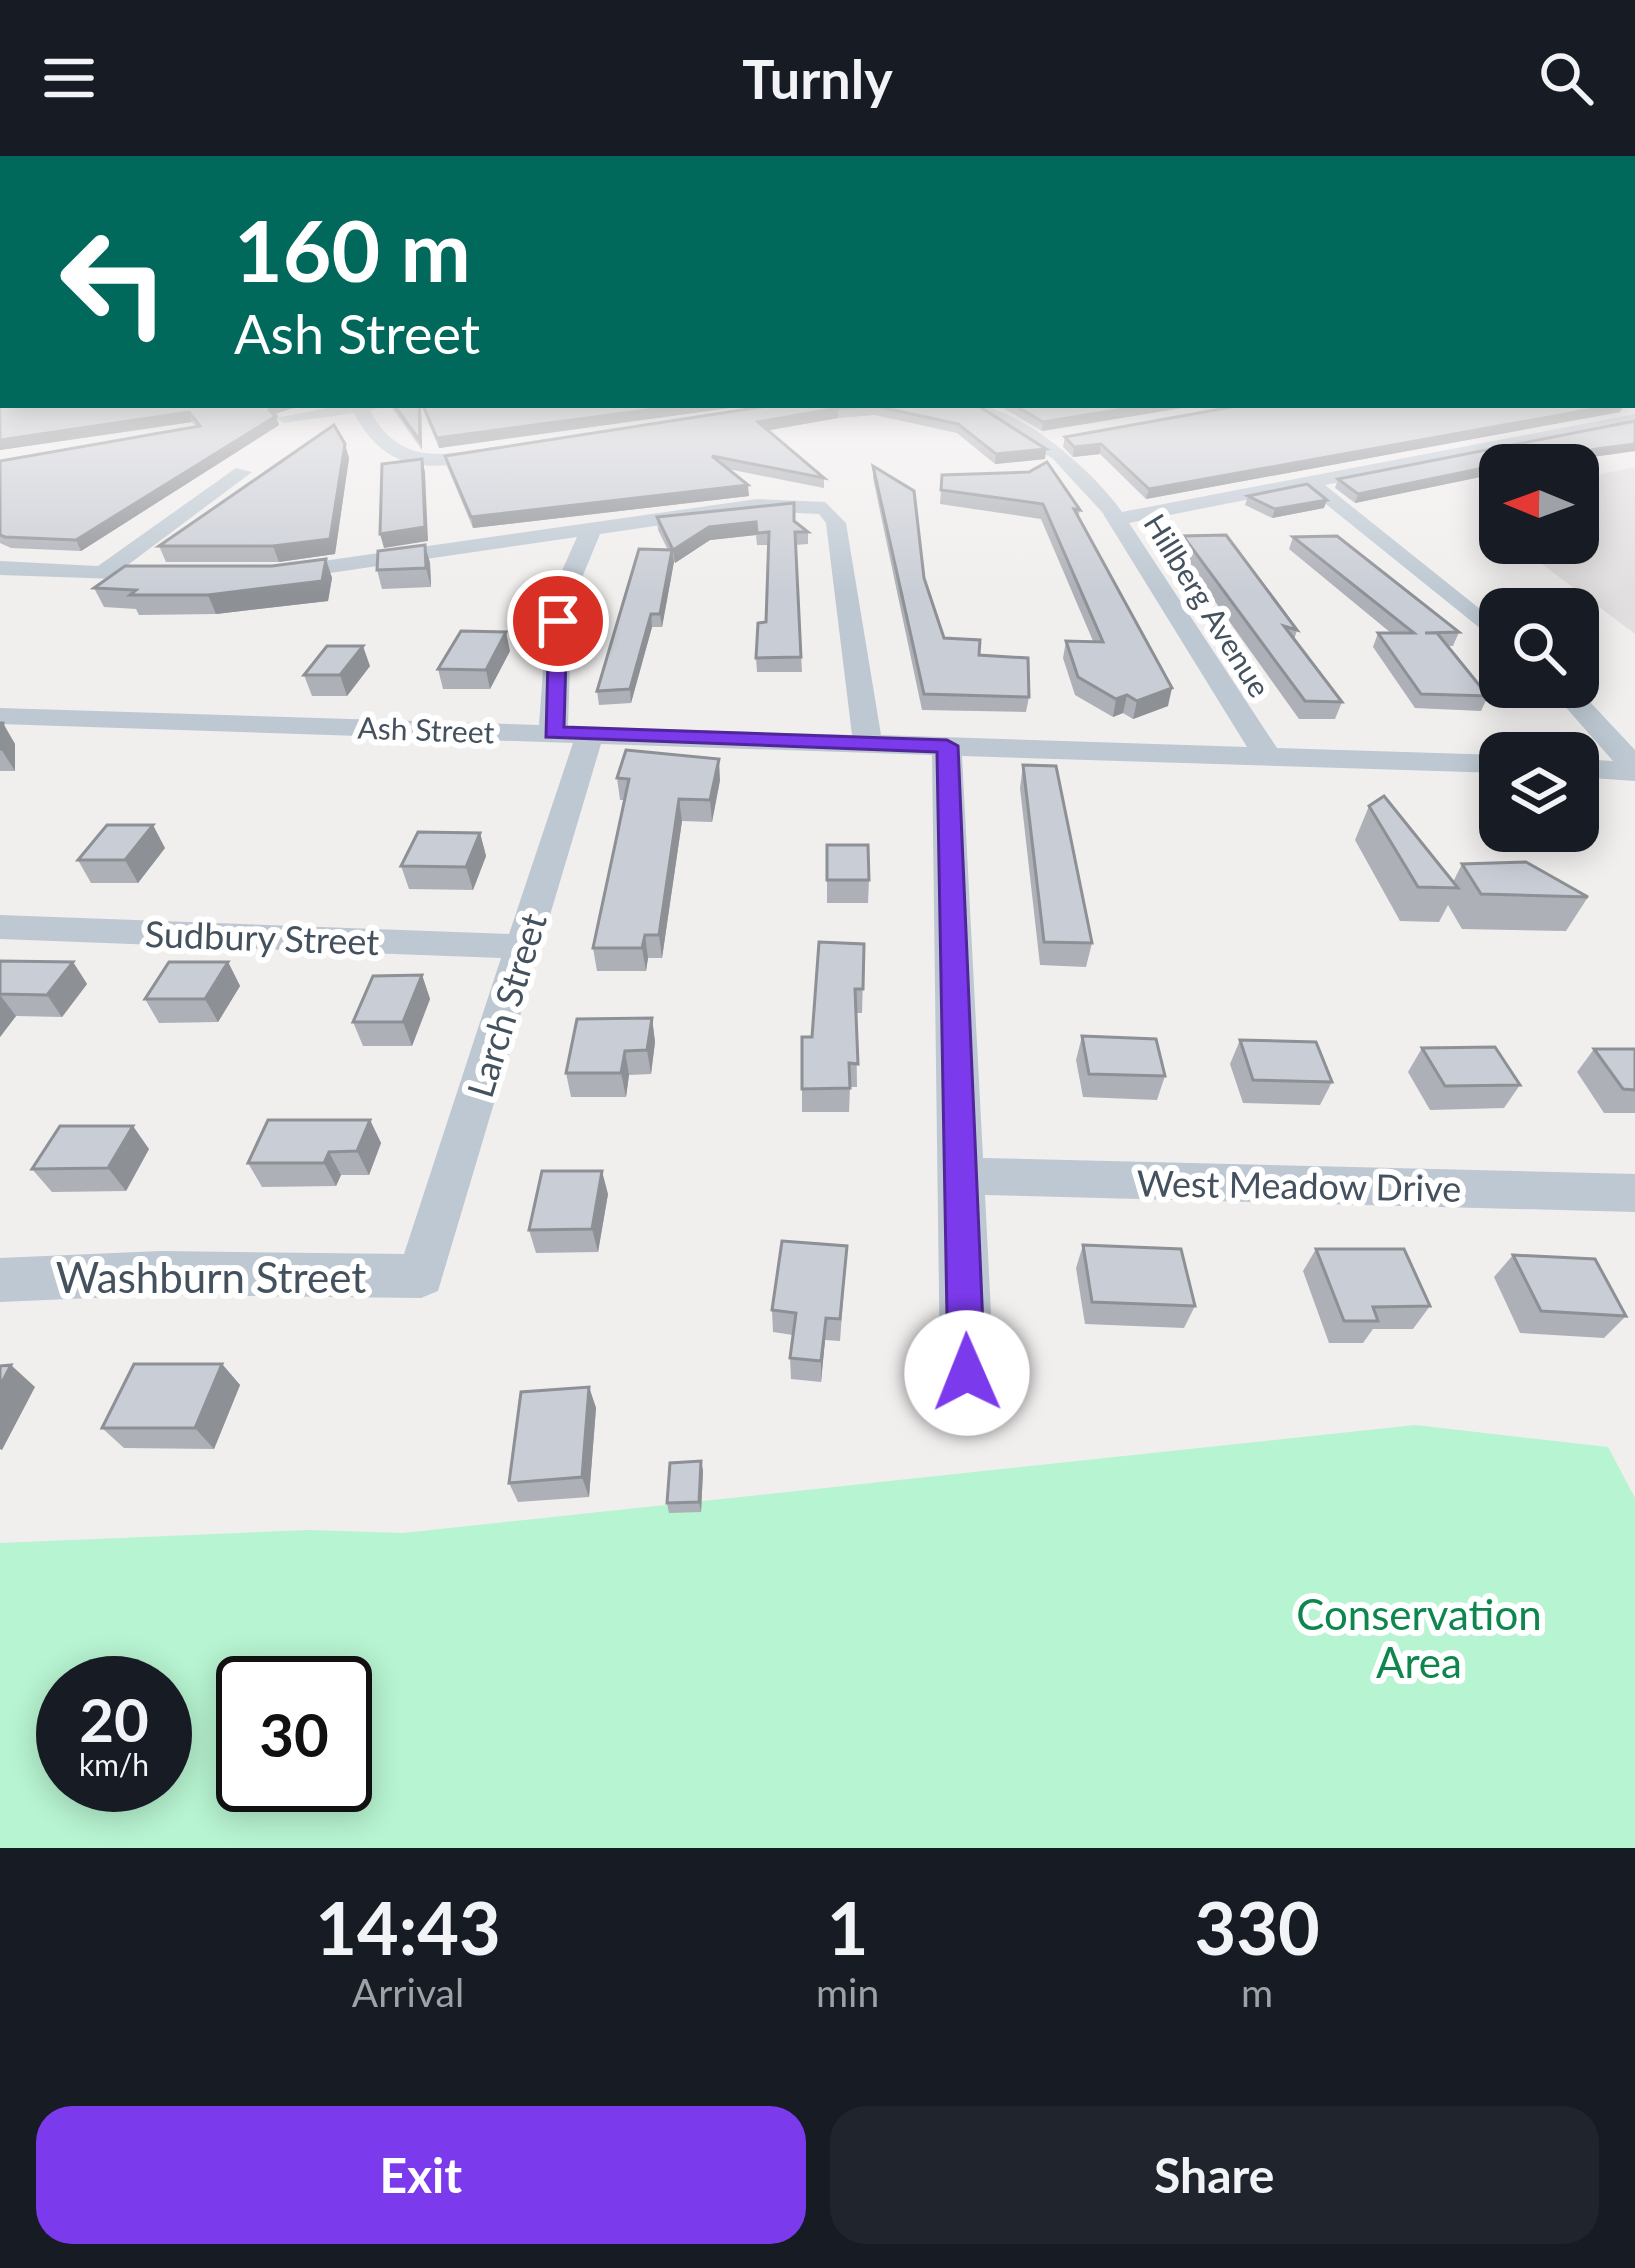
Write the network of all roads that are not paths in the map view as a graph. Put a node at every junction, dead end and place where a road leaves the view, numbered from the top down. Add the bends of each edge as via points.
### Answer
1 (377, 436) edge
2 (1047, 436) edge
3 (1557, 436) edge
4 (515, 448) edge
5 (243, 472) dead end
6 (1312, 484) junction
7 (1118, 519) junction
8 (591, 529) junction
9 (0, 568) edge
10 (104, 573) junction
11 (257, 576) edge
12 (198, 577) edge
13 (1479, 620) edge
14 (1580, 708) edge
15 (0, 716) edge
16 (572, 734) junction
17 (868, 743) junction
18 (947, 746) junction
19 (1267, 756) junction
20 (1479, 763) edge
21 (1599, 769) edge
22 (1635, 770) edge
23 (0, 927) edge
24 (524, 947) junction
25 (962, 1176) junction
26 (1635, 1193) edge
27 (422, 1276) joint
28 (0, 1280) edge
29 (967, 1373) dead end

1 - 4 street via 382,448 406,459
2 - 7 street, Hillberg Avenue
3 - 6 street
5 - 10 street
6 - 7 street
6 - 13 street
7 - 19 street, Hillberg Avenue
8 - 11 street
8 - 16 street, Larch Street via 560,602
8 - 17 street via 757,505 810,505 834,514
9 - 10 street
10 - 12 street
14 - 22 street
15 - 16 street, Ash Street
16 - 17 street, Ash Street
16 - 24 street, Larch Street
17 - 18 street, Ash Street
18 - 19 street, Ash Street
18 - 25 street
19 - 20 street, Ash Street
21 - 22 street
23 - 24 street, Sudbury Street
24 - 27 street, Larch Street
25 - 26 street, West Meadow Drive
25 - 29 street
27 - 28 street, Washburn Street

